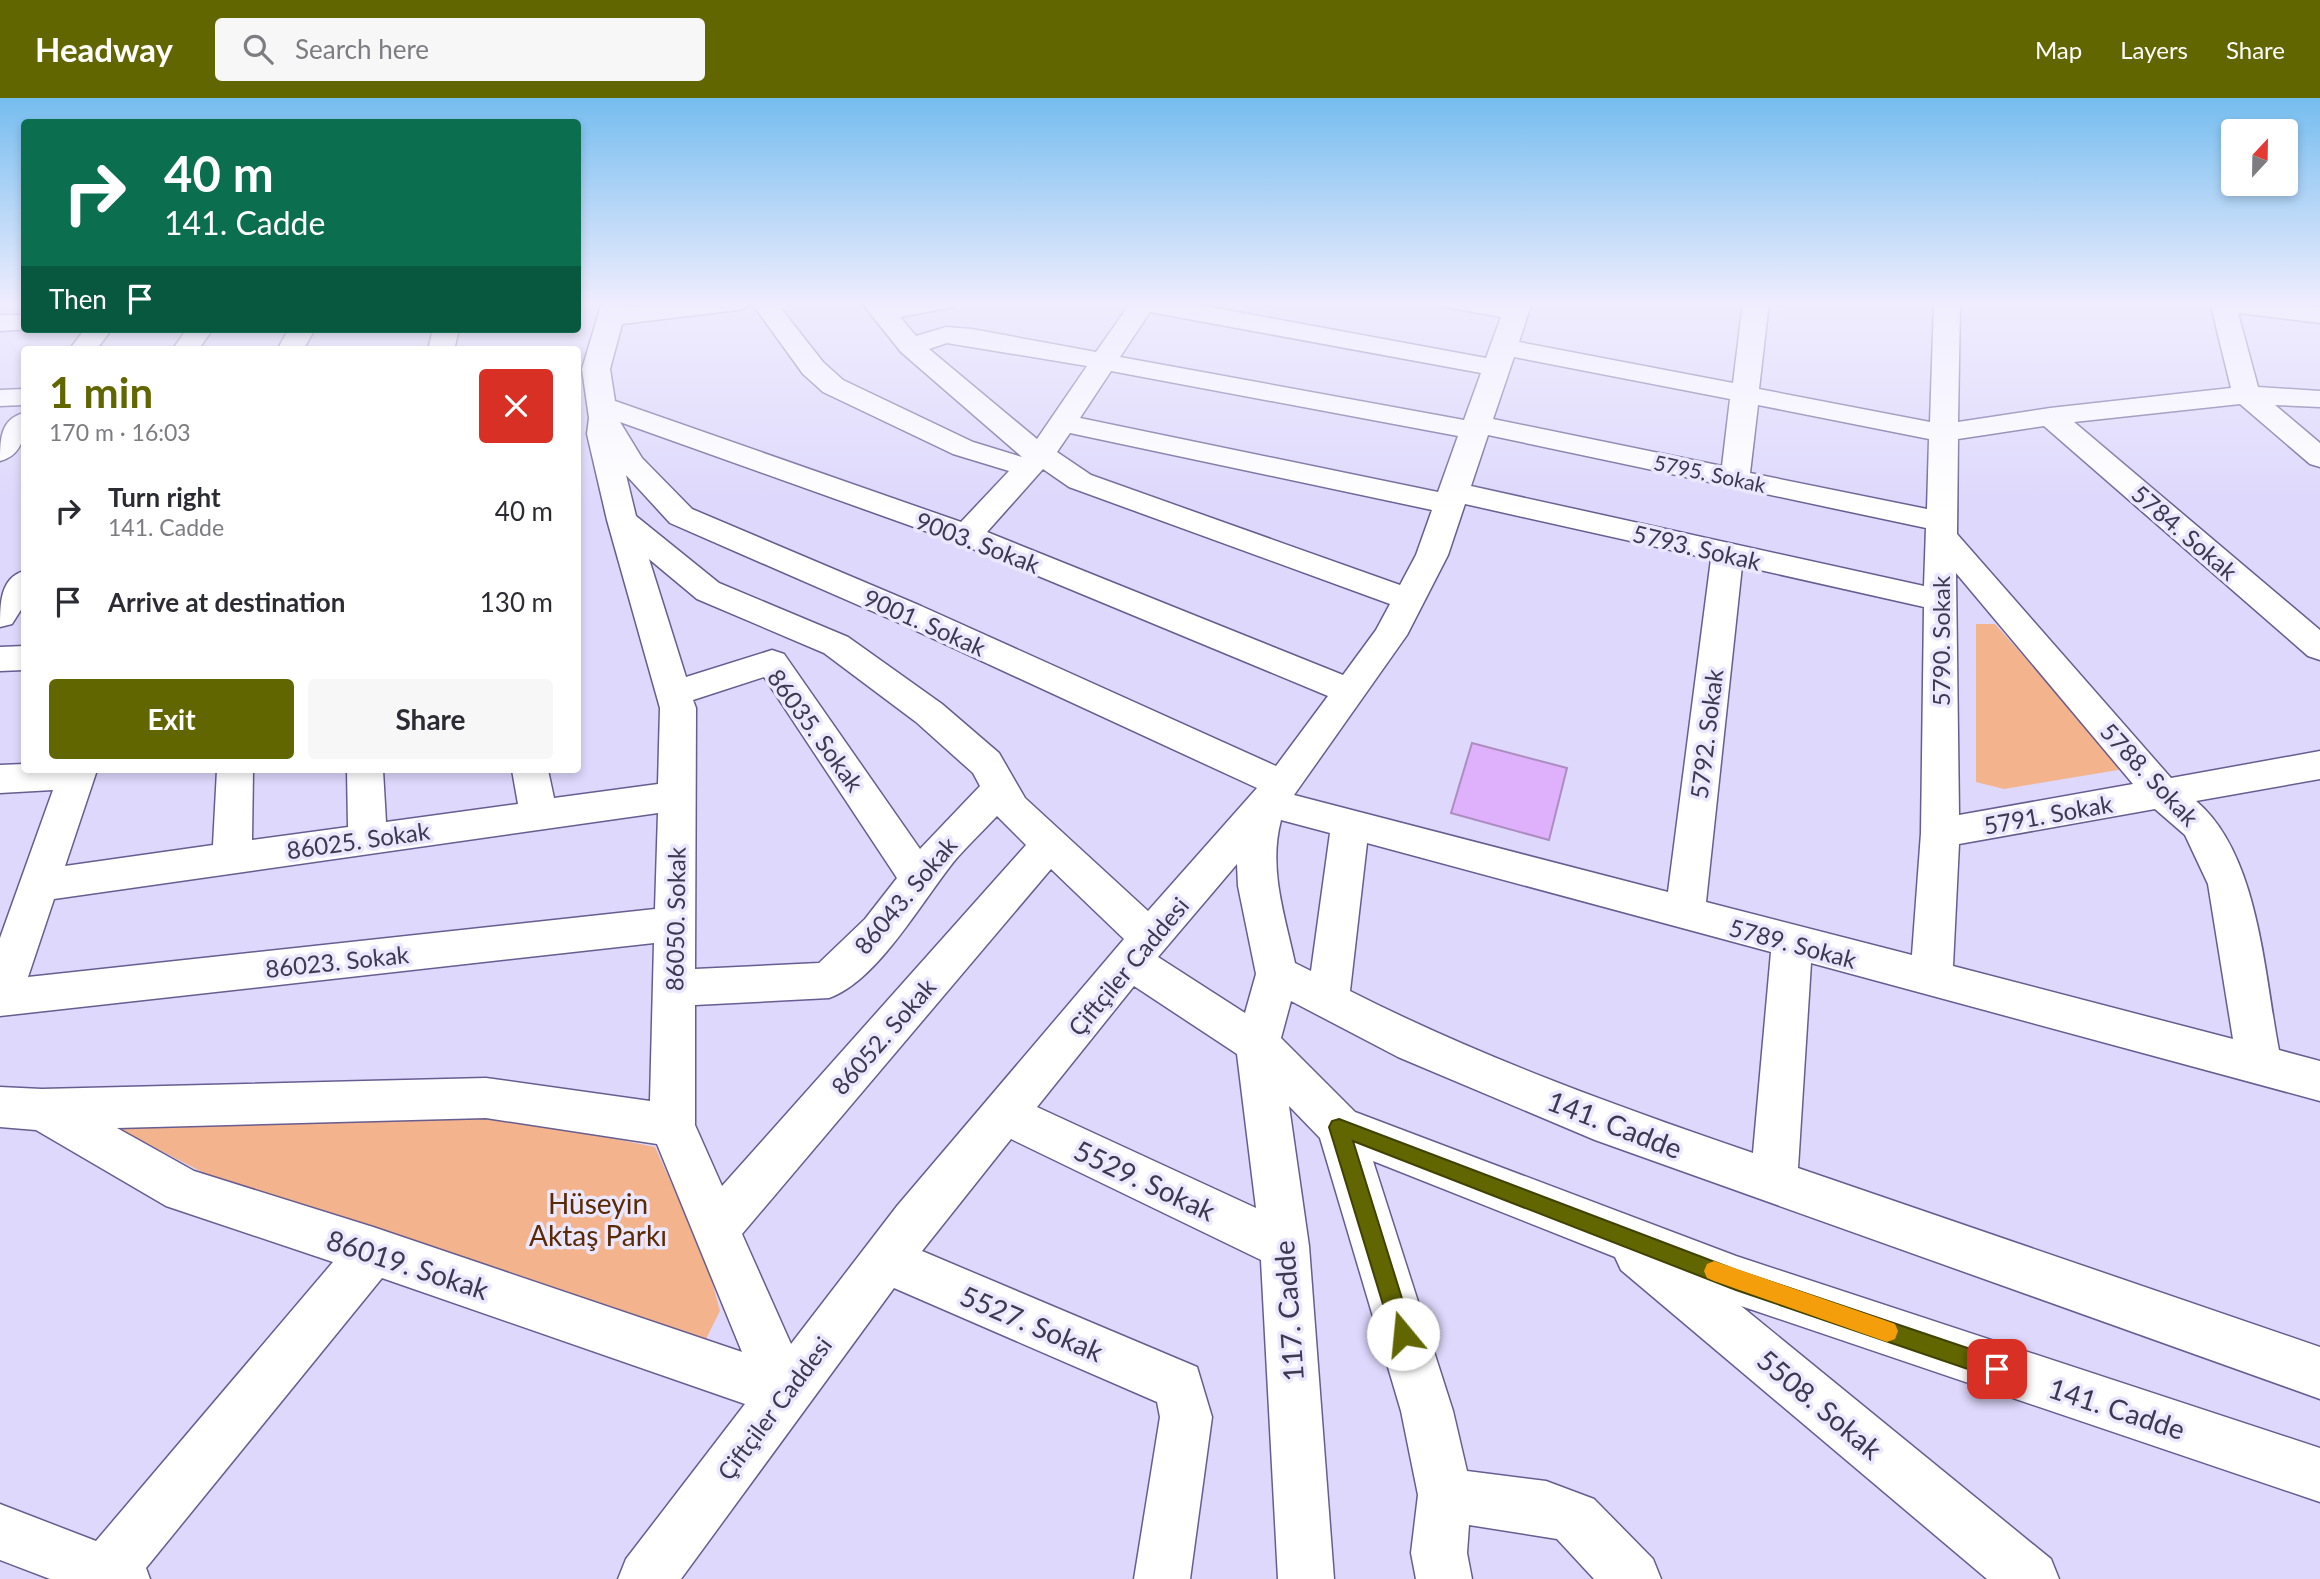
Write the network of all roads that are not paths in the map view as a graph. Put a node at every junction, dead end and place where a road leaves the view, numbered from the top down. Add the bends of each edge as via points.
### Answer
1 (587, 371) edge
2 (816, 371) edge
3 (938, 371) edge
4 (1098, 371) edge
5 (1168, 371) edge
6 (1496, 371) edge
7 (1658, 371) edge
8 (1748, 371) edge
9 (1945, 371) edge
10 (2240, 371) edge
11 (1745, 394) junction
12 (2246, 395) junction
13 (21, 397) edge
14 (0, 398) edge
15 (2320, 399) edge
16 (2050, 416) junction
17 (1063, 423) junction
18 (596, 425) edge
19 (21, 426) edge
20 (1477, 427) junction
21 (1944, 433) junction
22 (0, 452) edge
23 (2320, 458) edge
24 (1034, 461) junction
25 (1735, 478) junction
26 (1452, 498) junction
27 (622, 520) junction
28 (1941, 528) junction
29 (967, 535) junction
30 (1727, 554) junction
31 (21, 585) edge
32 (1407, 599) junction
33 (1940, 600) junction
34 (0, 616) edge
35 (2320, 648) edge
36 (21, 658) edge
37 (0, 659) edge
38 (1350, 691) junction
39 (674, 693) junction
40 (2320, 765) edge
41 (78, 773) edge
42 (235, 773) edge
43 (365, 773) edge
44 (531, 773) edge
45 (0, 779) edge
46 (1000, 789) junction
47 (1275, 793) junction
48 (2162, 793) junction
49 (676, 796) junction
50 (539, 815) junction
51 (1350, 824) junction
52 (1940, 833) junction
53 (368, 839) junction
54 (1050, 844) junction
55 (232, 858) junction
56 (919, 879) junction
57 (39, 885) junction
58 (1685, 914) junction
59 (674, 924) junction
60 (12, 928) edge
61 (1792, 943) junction
62 (1140, 950) junction
63 (1277, 974) junction
64 (1931, 980) junction
65 (674, 988) junction
66 (0, 998) edge
67 (1328, 1001) junction
68 (1258, 1044) junction
69 (2259, 1063) junction
70 (2320, 1081) edge
71 (21, 1109) edge
72 (1004, 1114) junction
73 (673, 1125) junction
74 (1339, 1127) junction
75 (1774, 1182) junction
76 (717, 1227) junction
77 (1609, 1229) junction
78 (1285, 1246) junction
79 (373, 1251) junction
80 (885, 1261) junction
81 (2320, 1373) edge
82 (785, 1392) junction
83 (2320, 1475) edge
84 (1445, 1495) junction
85 (0, 1532) edge
86 (109, 1577) edge
87 (646, 1579) edge
88 (1162, 1579) edge
89 (1306, 1579) edge
90 (1444, 1579) edge
91 (1633, 1579) edge
92 (2031, 1579) edge

1 - 18 street, 86050. Sokak
2 - 24 street via 832,387 963,448
3 - 24 street
4 - 17 street
5 - 20 street, 5795. Sokak
6 - 20 street, Çiftçiler Caddesi
7 - 11 street
8 - 11 street
9 - 21 street, 5790. Sokak
10 - 12 street
11 - 21 street
11 - 25 street
12 - 15 street
12 - 16 street
12 - 23 street
13 - 14 street
16 - 21 street
16 - 35 street, 5784. Sokak
17 - 24 street
17 - 26 street, 5793. Sokak
18 - 27 street, 86050. Sokak
18 - 29 street, 9003. Sokak
18 - 47 street, 9001. Sokak via 681,516 909,614
19 - 22 street
20 - 25 street, 5795. Sokak
20 - 26 street, Çiftçiler Caddesi
21 - 28 street, 5790. Sokak
24 - 29 street
24 - 32 street
25 - 28 street, 5795. Sokak
26 - 30 street, 5793. Sokak
26 - 32 street, Çiftçiler Caddesi via 1432,555
27 - 39 street, 86050. Sokak
27 - 46 street, 141. Cadde via 708,592 836,645 929,713 986,763
28 - 33 street, 5790. Sokak
28 - 48 street, 5788. Sokak
29 - 38 street, 9003. Sokak
30 - 33 street, 5793. Sokak
30 - 58 street, 5792. Sokak
31 - 34 street
32 - 38 street, Çiftçiler Caddesi via 1390,635
33 - 52 street, 5790. Sokak
36 - 37 street
38 - 47 street, Çiftçiler Caddesi
39 - 49 street, 86050. Sokak via 678,708
39 - 56 street, 86035. Sokak via 772,662
40 - 48 street, 5791. Sokak
41 - 45 street
41 - 57 street
42 - 55 street
43 - 53 street
44 - 50 street
46 - 54 street, 141. Cadde via 1012,808
46 - 56 street, 86043. Sokak
47 - 51 street, 5789. Sokak
47 - 62 street, Çiftçiler Caddesi
47 - 63 street via 1255,846 1258,886
48 - 52 street, 5791. Sokak
48 - 69 street, 5788. Sokak via 2200,826 2228,884
49 - 50 street, 86025. Sokak
49 - 59 street, 86050. Sokak
50 - 53 street, 86025. Sokak
51 - 58 street, 5789. Sokak
51 - 67 street
52 - 64 street, 5790. Sokak
53 - 55 street, 86025. Sokak
54 - 62 street, 141. Cadde
54 - 76 street, 86052. Sokak
55 - 57 street, 86025. Sokak
56 - 65 street, 86043. Sokak via 879,932 829,980
57 - 60 street
58 - 61 street, 5789. Sokak
59 - 65 street, 86050. Sokak
59 - 66 street, 86023. Sokak
60 - 66 street
61 - 64 street, 5789. Sokak
61 - 75 street
62 - 68 street, 141. Cadde
62 - 72 street, Çiftçiler Caddesi
63 - 67 street, 141. Cadde
63 - 68 street
64 - 69 street, 5789. Sokak
65 - 73 street, 86050. Sokak
67 - 75 street, 141. Cadde via 1438,1055 1611,1125
68 - 74 street, 141. Cadde
68 - 78 street, 117. Cadde
69 - 70 street, 5789. Sokak
71 - 73 street, 86019. Sokak via 486,1098
71 - 79 street, 86019. Sokak via 183,1191
72 - 78 street, 5529. Sokak
72 - 80 street, Çiftçiler Caddesi
73 - 76 street, 86050. Sokak
74 - 77 street, 141. Cadde
74 - 84 street via 1427,1411
75 - 81 street, 141. Cadde
76 - 82 street, 86050. Sokak
77 - 83 street, 141. Cadde via 1749,1284
77 - 92 street, 5508. Sokak
78 - 89 street, 117. Cadde
79 - 82 street, 86019. Sokak
79 - 86 street
80 - 82 street, Çiftçiler Caddesi
80 - 88 street, 5527. Sokak via 1179,1385 1186,1417
82 - 87 street, Çiftçiler Caddesi
84 - 90 street via 1439,1553
84 - 91 street via 1545,1508 1575,1518
85 - 86 street

